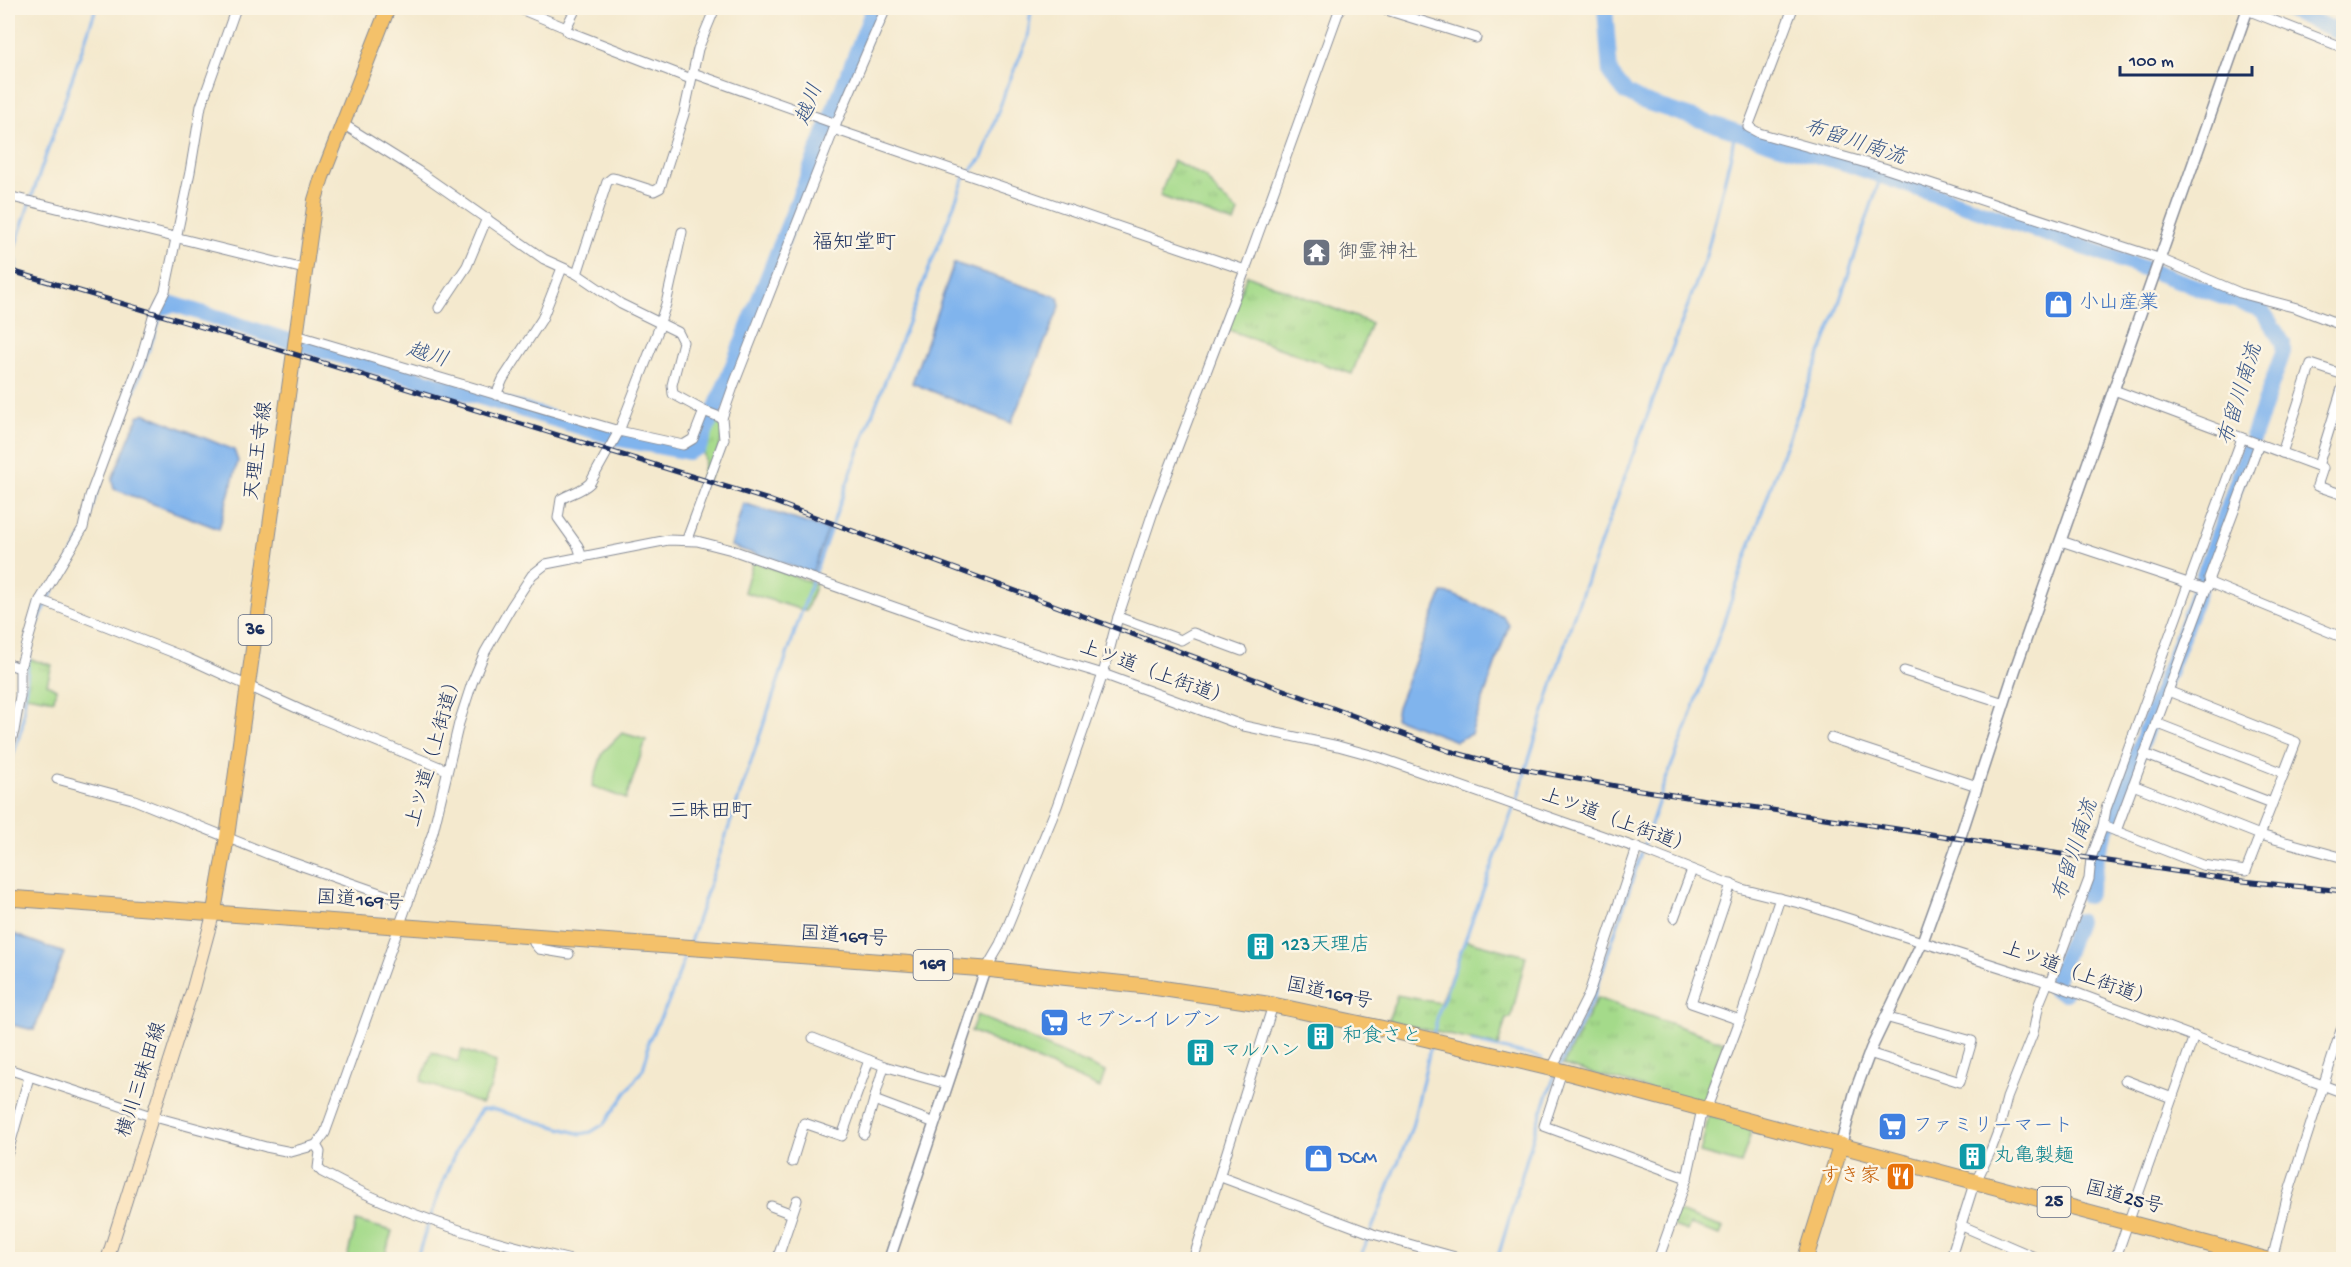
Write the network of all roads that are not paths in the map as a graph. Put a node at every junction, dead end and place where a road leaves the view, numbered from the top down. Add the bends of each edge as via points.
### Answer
1 (237, 8) edge
2 (388, 8) edge
3 (518, 8) edge
4 (576, 8) edge
5 (715, 8) edge
6 (886, 8) edge
7 (1340, 8) edge
8 (1380, 8) edge
9 (1792, 8) edge
10 (2247, 9) edge
11 (566, 28) junction
12 (1476, 38) dead end
13 (2343, 48) edge
14 (692, 76) junction
15 (343, 124) junction
16 (835, 127) junction
17 (8, 196) edge
18 (487, 218) junction
19 (681, 232) dead end
20 (178, 237) junction
21 (2158, 260) junction
22 (562, 268) junction
23 (304, 269) junction
24 (1245, 270) junction
25 (577, 274) junction
26 (439, 308) dead end
27 (660, 323) junction
28 (2343, 326) edge
29 (295, 341) junction
30 (2343, 375) edge
31 (2343, 382) edge
32 (2114, 390) junction
33 (496, 395) junction
34 (705, 411) junction
35 (2339, 414) edge
36 (722, 418) junction
37 (618, 431) junction
38 (2242, 438) junction
39 (2259, 444) junction
40 (2282, 453) junction
41 (2318, 466) junction
42 (2343, 495) edge
43 (687, 539) junction
44 (2061, 541) junction
45 (582, 558) junction
46 (2189, 583) junction
47 (2208, 586) junction
48 (40, 600) junction
49 (1118, 617) junction
50 (2343, 638) edge
51 (1242, 651) dead end
52 (8, 664) edge
53 (20, 668) junction
54 (1904, 671) dead end
55 (1103, 674) junction
56 (247, 684) junction
57 (2168, 691) junction
58 (2004, 703) junction
59 (2156, 723) junction
60 (1831, 738) dead end
61 (8, 750) edge
62 (2144, 754) junction
63 (447, 770) junction
64 (2284, 773) junction
65 (57, 779) dead end
66 (2133, 785) junction
67 (1977, 786) junction
68 (2272, 803) junction
69 (2103, 826) junction
70 (2116, 831) junction
71 (2260, 835) junction
72 (227, 837) junction
73 (1636, 848) junction
74 (2343, 858) edge
75 (1692, 870) junction
76 (1731, 884) junction
77 (8, 898) edge
78 (1780, 898) junction
79 (408, 903) junction
80 (214, 911) junction
81 (1674, 918) dead end
82 (399, 926) junction
83 (534, 936) junction
84 (1923, 940) junction
85 (569, 954) dead end
86 (986, 969) junction
87 (2049, 983) junction
88 (1273, 1005) junction
89 (1885, 1017) junction
90 (1740, 1020) junction
91 (2343, 1021) edge
92 (2194, 1036) junction
93 (813, 1038) dead end
94 (1869, 1053) junction
95 (869, 1060) junction
96 (884, 1066) junction
97 (8, 1069) edge
98 (1557, 1070) junction
99 (29, 1077) junction
100 (2125, 1080) dead end
101 (947, 1084) junction
102 (2324, 1086) junction
103 (2343, 1093) edge
104 (2172, 1098) junction
105 (874, 1100) junction
106 (1704, 1109) junction
107 (151, 1116) junction
108 (935, 1123) junction
109 (864, 1134) dead end
110 (316, 1146) junction
111 (1840, 1146) junction
112 (8, 1152) edge
113 (792, 1162) dead end
114 (1221, 1177) junction
115 (1687, 1178) junction
116 (1975, 1181) junction
117 (797, 1200) dead end
118 (771, 1206) dead end
119 (792, 1214) junction
120 (2129, 1221) junction
121 (1960, 1226) junction
122 (1950, 1258) edge
123 (1961, 1259) edge
124 (107, 1260) edge
125 (571, 1260) edge
126 (777, 1260) edge
127 (889, 1260) edge
128 (1193, 1260) edge
129 (1466, 1260) edge
130 (1658, 1260) edge
131 (1805, 1260) edge
132 (2041, 1260) edge
133 (2115, 1260) edge
134 (2270, 1260) edge

1 - 20 street via 201,106
2 - 15 main road, 天理王寺線 / 36
3 - 11 street
4 - 11 street
5 - 14 street
6 - 16 street
7 - 24 street
8 - 12 street
9 - 21 street via 1748,127
10 - 13 street
10 - 21 street
11 - 14 street
14 - 16 street
14 - 25 street via 660,188 654,191 612,178 607,182
15 - 18 street
15 - 23 main road, 天理王寺線 / 36 via 315,200
16 - 24 street
16 - 36 street
17 - 20 street
18 - 22 street
18 - 26 street via 468,266
19 - 27 street
20 - 23 street
20 - 48 street via 165,291 90,496 83,528
21 - 28 street via 2240,293 2297,308
21 - 32 street
22 - 25 street
22 - 33 street via 542,319
23 - 29 main road, 天理王寺線 / 36
24 - 49 street via 1155,506
25 - 27 street via 621,304
27 - 34 street via 678,332 683,342 673,394
27 - 37 street
29 - 33 street
29 - 56 main road, 天理王寺線 / 36
30 - 40 street via 2311,364
31 - 35 street
32 - 38 street
32 - 44 street
33 - 37 street
34 - 36 street
34 - 37 street via 693,440 683,445
35 - 41 street
36 - 43 street via 724,439
37 - 45 street via 590,483 561,499 558,509 561,525 578,546
38 - 39 street
38 - 46 street
39 - 40 street
39 - 47 street
40 - 41 street
41 - 42 street via 2323,468 2317,486
43 - 45 street, 上ツ道（上街道）
43 - 55 street, 上ツ道（上街道） via 732,550 968,633
44 - 46 street
44 - 58 street
45 - 63 street, 上ツ道（上街道） via 546,564 532,575 485,652
46 - 47 street
46 - 69 street
47 - 50 street
47 - 57 street
48 - 53 street
48 - 56 street
49 - 51 street via 1180,640 1193,633
49 - 55 street
52 - 53 street
53 - 61 street via 20,696
54 - 58 street
55 - 73 street, 上ツ道（上街道） via 1244,726 1375,756
55 - 86 street via 1057,806 1000,945
56 - 63 street
56 - 72 main road, 天理王寺線 / 36
57 - 59 street
57 - 64 street via 2296,742
58 - 67 street
59 - 62 street
59 - 64 street
60 - 67 street
62 - 66 street
62 - 68 street
63 - 79 street, 上ツ道（上街道） via 432,832
64 - 68 street
65 - 72 street via 132,799
66 - 70 street
66 - 71 street
67 - 84 street
68 - 71 street
69 - 70 street
69 - 87 street via 2091,858 2089,879
70 - 71 street via 2202,865 2246,871
71 - 74 street
72 - 79 street
72 - 80 main road, 天理王寺線 / 36
73 - 75 street, 上ツ道（上街道）
73 - 98 street via 1588,996
75 - 76 street, 上ツ道（上街道）
75 - 81 street
76 - 78 street, 上ツ道（上街道）
76 - 90 street via 1691,1003
77 - 80 highway, 国道169号 / 169
78 - 84 street, 上ツ道（上街道）
78 - 90 street
79 - 82 street, 上ツ道（上街道）
80 - 82 highway, 国道169号 / 169
80 - 107 main road, 横川三昧田線
82 - 83 highway, 国道169号 / 169
82 - 110 street, 上ツ道（上街道） via 325,1133
83 - 85 street via 539,949
83 - 86 highway, 国道169号 / 169
84 - 87 street, 上ツ道（上街道）
84 - 89 street
86 - 88 highway, 国道169号 / 169 via 1146,986
86 - 101 street
87 - 92 street, 上ツ道（上街道）
87 - 116 street via 1999,1129
88 - 98 highway, 国道169号 / 169
88 - 114 street
89 - 94 street
89 - 94 street via 1972,1041 1960,1082
90 - 106 street
91 - 102 street
92 - 102 street, 上ツ道（上街道）
92 - 104 street
93 - 95 street
94 - 111 street
95 - 96 street
95 - 113 street via 842,1136 804,1123
96 - 101 street
96 - 105 street
97 - 99 street
98 - 106 highway, 国道169号 / 169
98 - 115 street via 1544,1126
99 - 107 street
99 - 112 street
100 - 104 street
101 - 108 street
102 - 103 street, 上ツ道（上街道）
102 - 134 street
104 - 120 street
105 - 108 street
105 - 109 street
106 - 111 highway, 国道169号 / 169
106 - 115 street
107 - 110 street via 291,1152
107 - 124 main road, 横川三昧田線
108 - 127 street
110 - 125 street via 322,1172 376,1200 462,1230
111 - 116 highway, 国道25号 / 25
111 - 131 highway
114 - 128 street
114 - 129 street via 1373,1234
115 - 130 street
116 - 120 highway, 国道25号 / 25
116 - 121 street
117 - 119 street
118 - 119 street
119 - 126 street
120 - 133 street
120 - 134 highway, 国道25号 / 25
121 - 122 street
121 - 132 street
122 - 123 street

